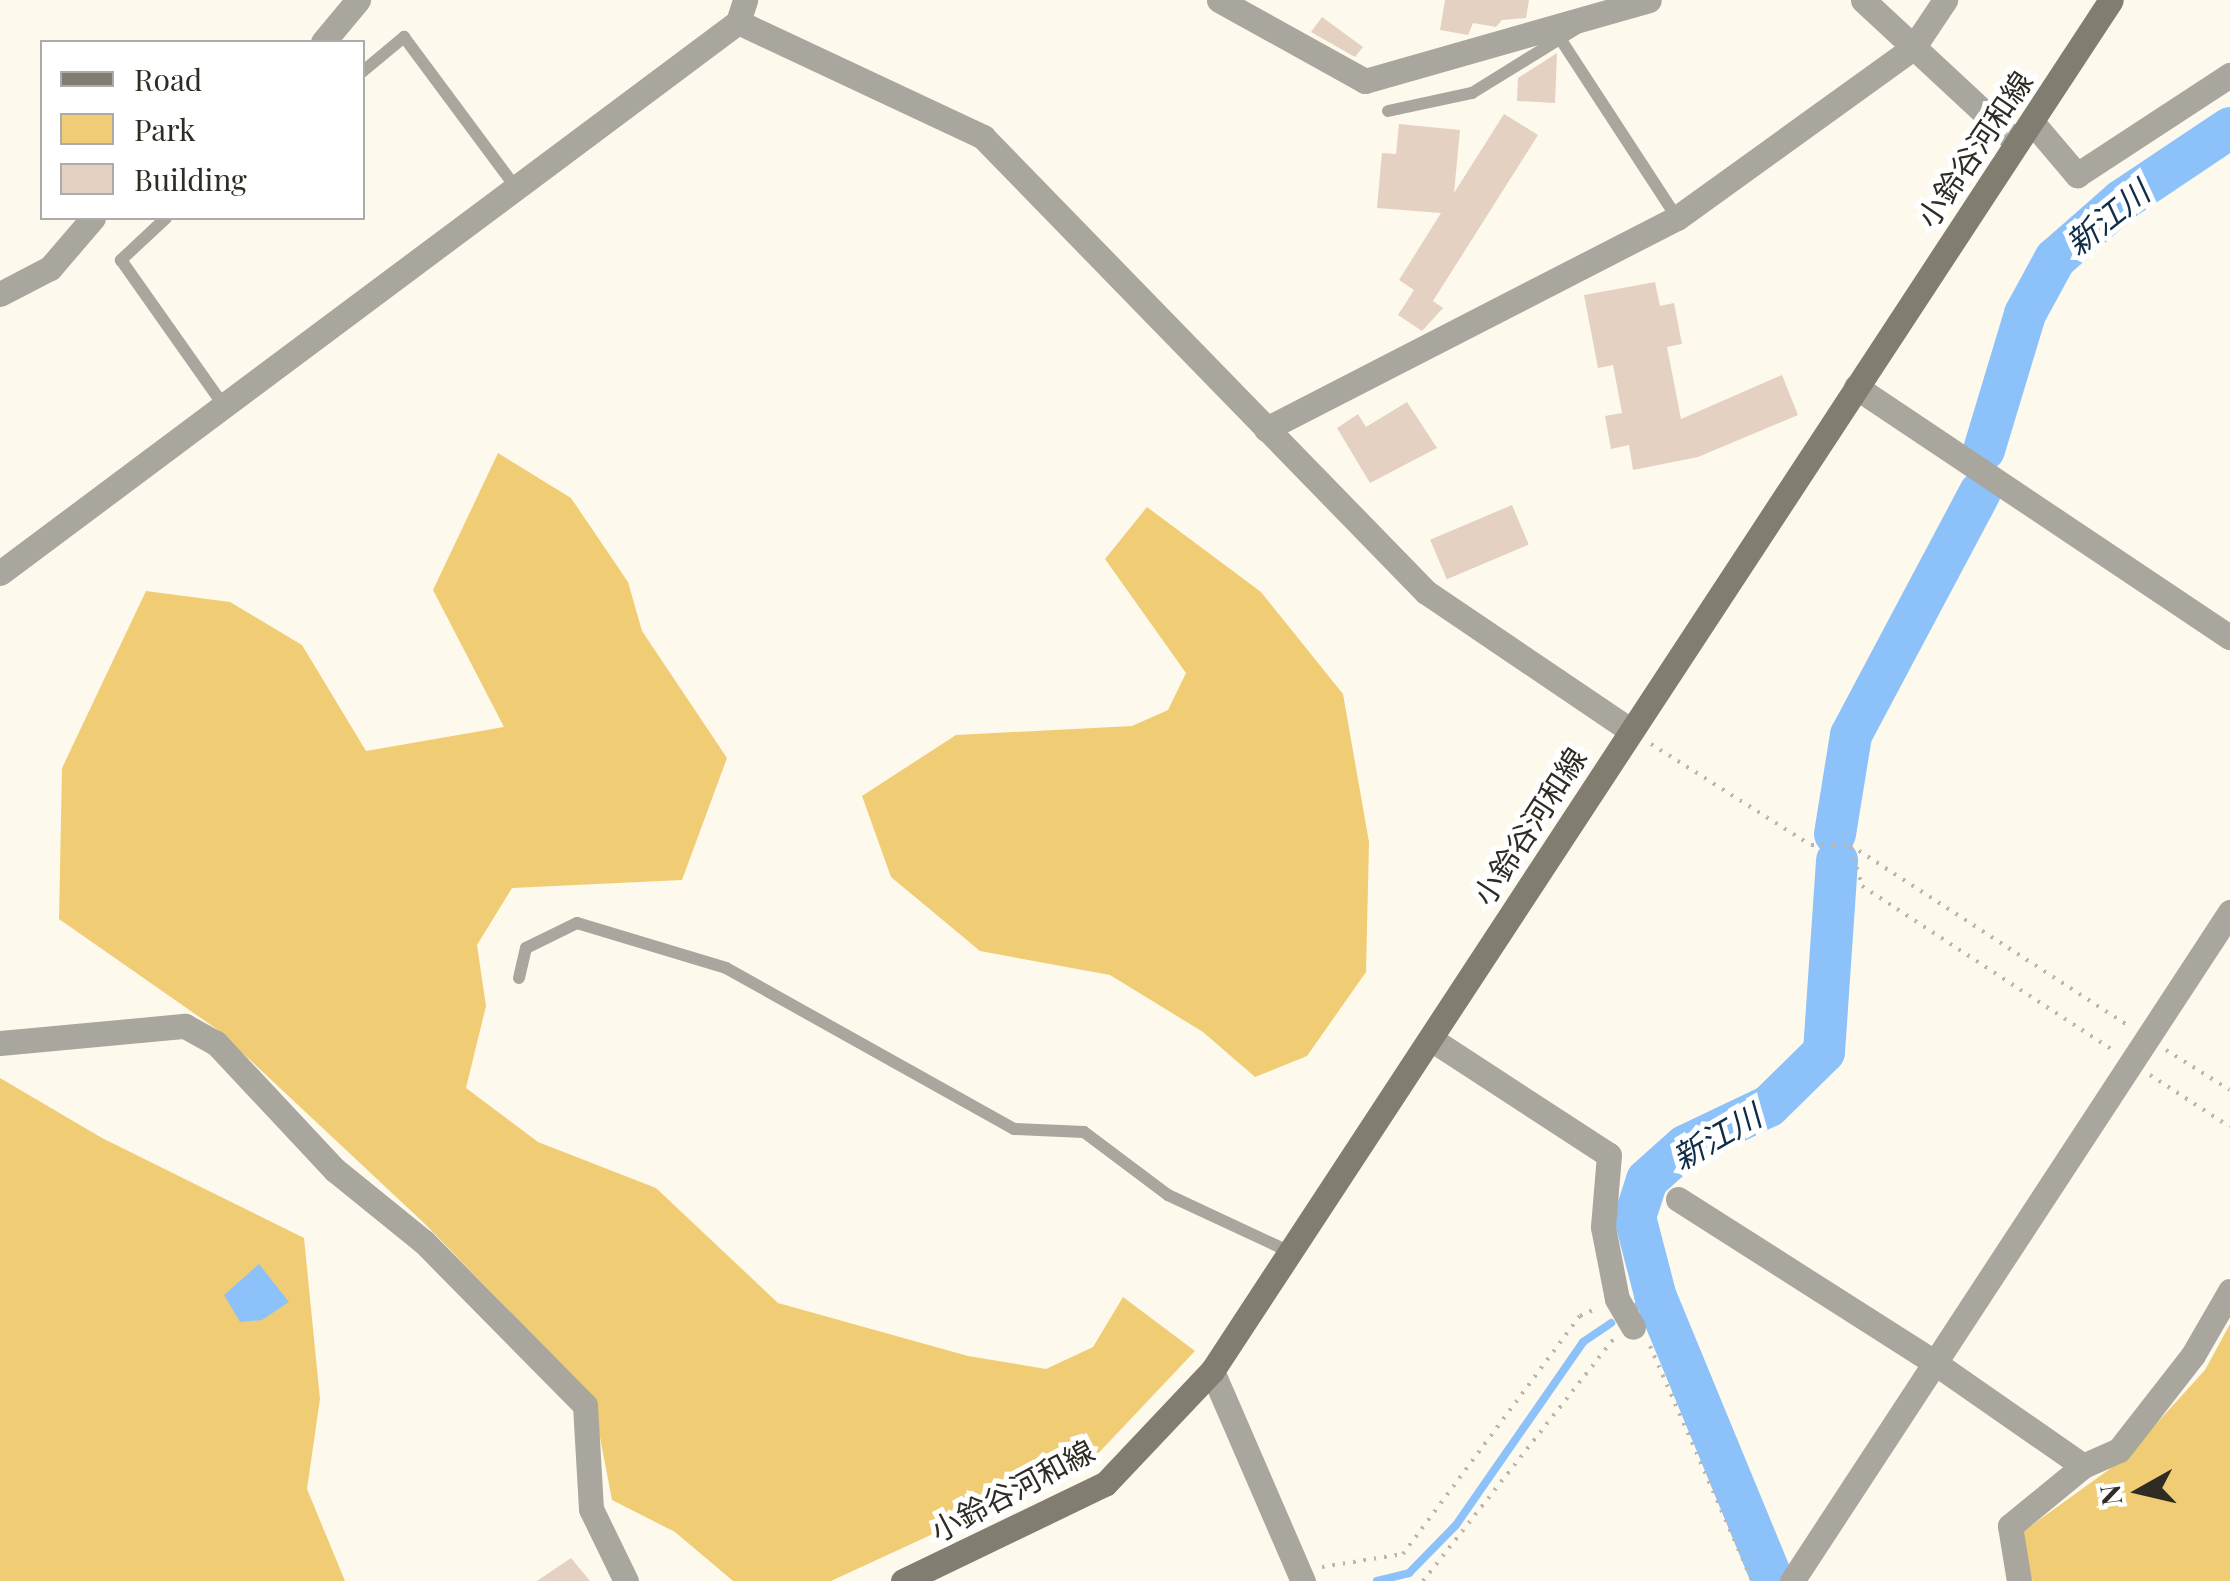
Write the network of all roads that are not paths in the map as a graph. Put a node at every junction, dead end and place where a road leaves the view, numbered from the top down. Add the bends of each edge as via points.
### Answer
1 (358, 0) edge
2 (1219, 0) edge
3 (1649, 0) edge
4 (1863, 0) edge
5 (1944, 0) edge
6 (2111, 0) edge
7 (741, 11) edge
8 (1589, 20) junction
9 (325, 40) edge
10 (1560, 40) junction
11 (1913, 48) junction
12 (365, 70) edge
13 (2230, 75) edge
14 (1388, 111) dead end
15 (2024, 132) junction
16 (516, 188) junction
17 (1677, 218) junction
18 (91, 220) edge
19 (164, 220) edge
20 (0, 294) edge
21 (1856, 387) junction
22 (226, 408) junction
23 (1266, 430) junction
24 (0, 574) edge
25 (2230, 637) edge
26 (1630, 730) junction
27 (2230, 912) edge
28 (519, 978) dead end
29 (1431, 1039) junction
30 (0, 1043) edge
31 (1678, 1199) dead end
32 (1290, 1252) junction
33 (2230, 1291) edge
34 (1633, 1327) road end
35 (1935, 1363) junction
36 (1212, 1371) junction
37 (2083, 1466) junction
38 (1302, 1579) edge
39 (626, 1581) edge
40 (903, 1581) edge
41 (1792, 1581) edge
42 (2018, 1581) edge

1 - 9 street
2 - 8 street via 1365,81
3 - 8 street
4 - 11 street
5 - 11 street
6 - 15 main road, 小鈴谷河和線
7 - 16 street
7 - 23 street via 984,137
8 - 10 lane
10 - 14 lane via 1472,93
10 - 17 lane
11 - 15 street
11 - 17 street
12 - 16 lane via 404,37
13 - 15 street via 2076,175
15 - 21 main road, 小鈴谷河和線
16 - 22 street
17 - 23 street
18 - 20 street via 50,268
19 - 22 lane via 121,260
21 - 25 street
21 - 26 main road, 小鈴谷河和線
22 - 24 street
23 - 26 street via 1426,592
26 - 29 main road, 小鈴谷河和線
27 - 35 street
28 - 32 lane via 526,948 577,923 726,968 1014,1129 1084,1132 1168,1195
29 - 32 main road, 小鈴谷河和線
29 - 34 street via 1610,1155 1603,1228 1618,1299
30 - 39 street via 185,1026 216,1043 335,1170 424,1242 585,1405 591,1508
31 - 35 street
32 - 36 main road, 小鈴谷河和線
33 - 37 street via 2193,1355 2119,1450
35 - 37 street
35 - 41 street
36 - 38 street
36 - 40 main road, 小鈴谷河和線 via 1105,1484
37 - 42 street via 2010,1526

